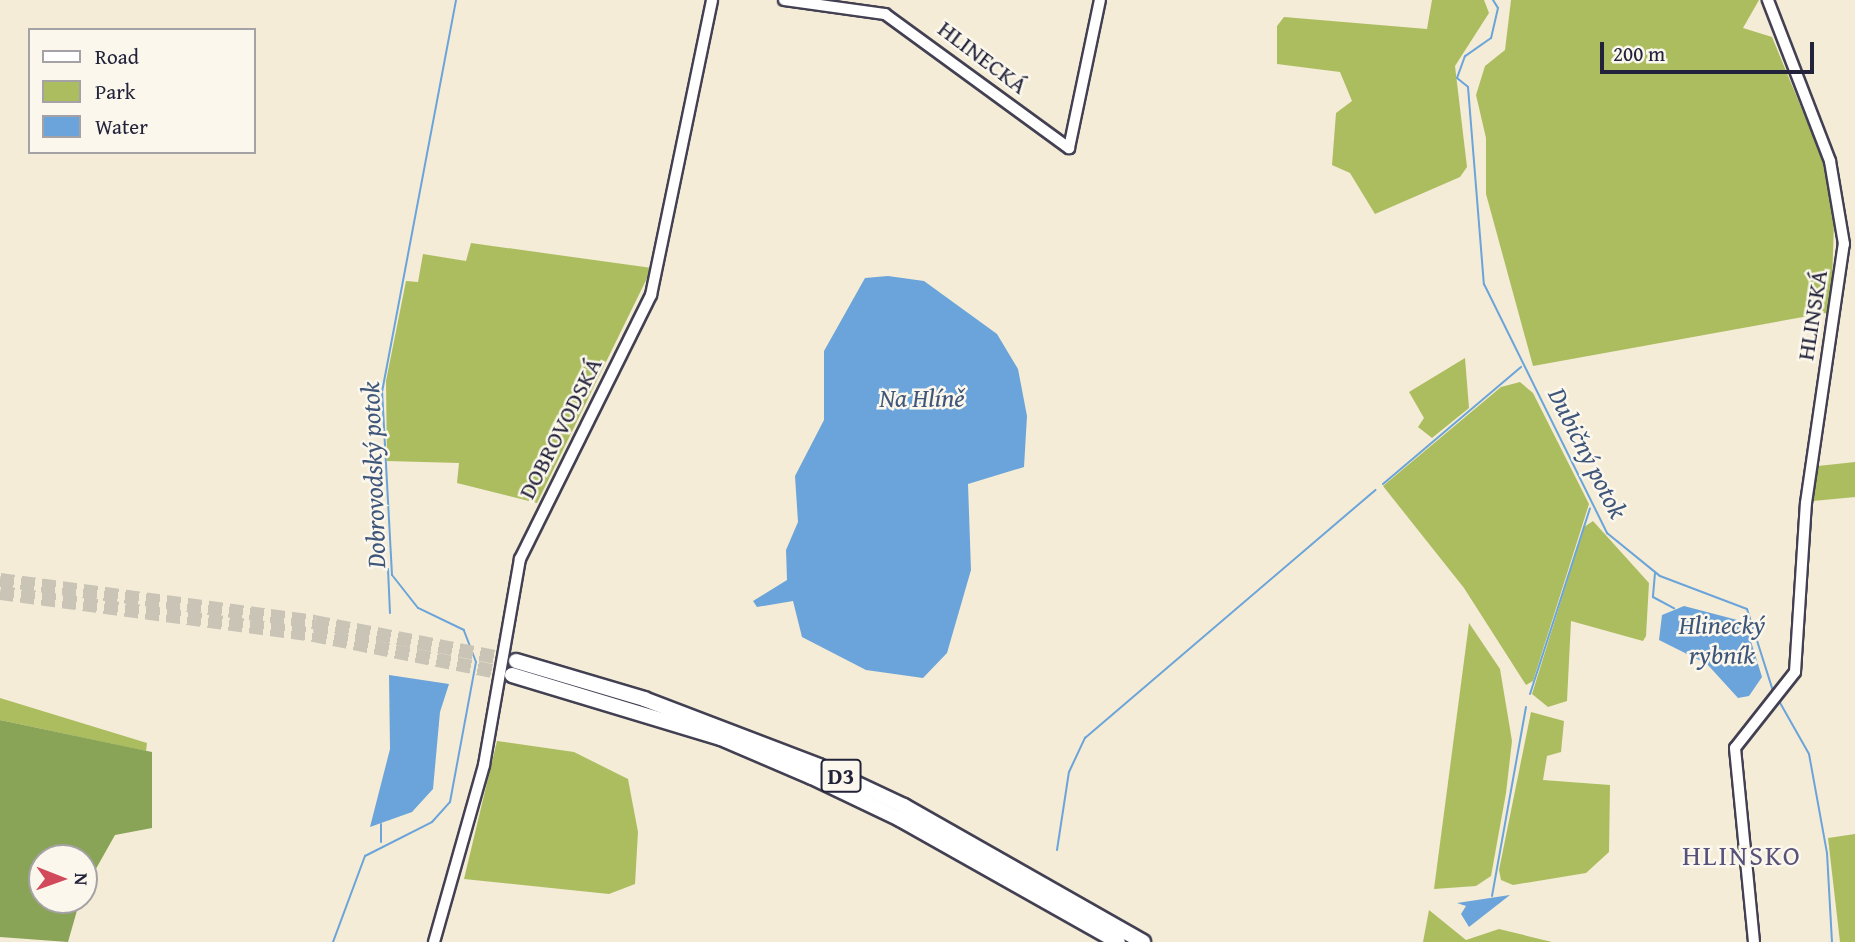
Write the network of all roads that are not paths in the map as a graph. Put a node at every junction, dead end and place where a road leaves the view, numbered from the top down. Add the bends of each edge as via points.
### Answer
1 (712, 0) edge
2 (784, 0) edge
3 (1100, 0) edge
4 (1768, 0) edge
5 (434, 942) edge
6 (1118, 942) edge
7 (1143, 942) edge
8 (1754, 942) edge

1 - 5 street, DOBROVODSKÁ via 651,295 520,559 484,765
2 - 3 street, HLINECKÁ via 885,14 1069,148
4 - 8 street, HLINSKÁ via 1830,161 1844,244 1806,503 1800,648 1777,699 1741,733 1735,747
6 - 7 highway, D3 via 900,818 801,772 721,738 514,668 644,699 819,766 915,812

